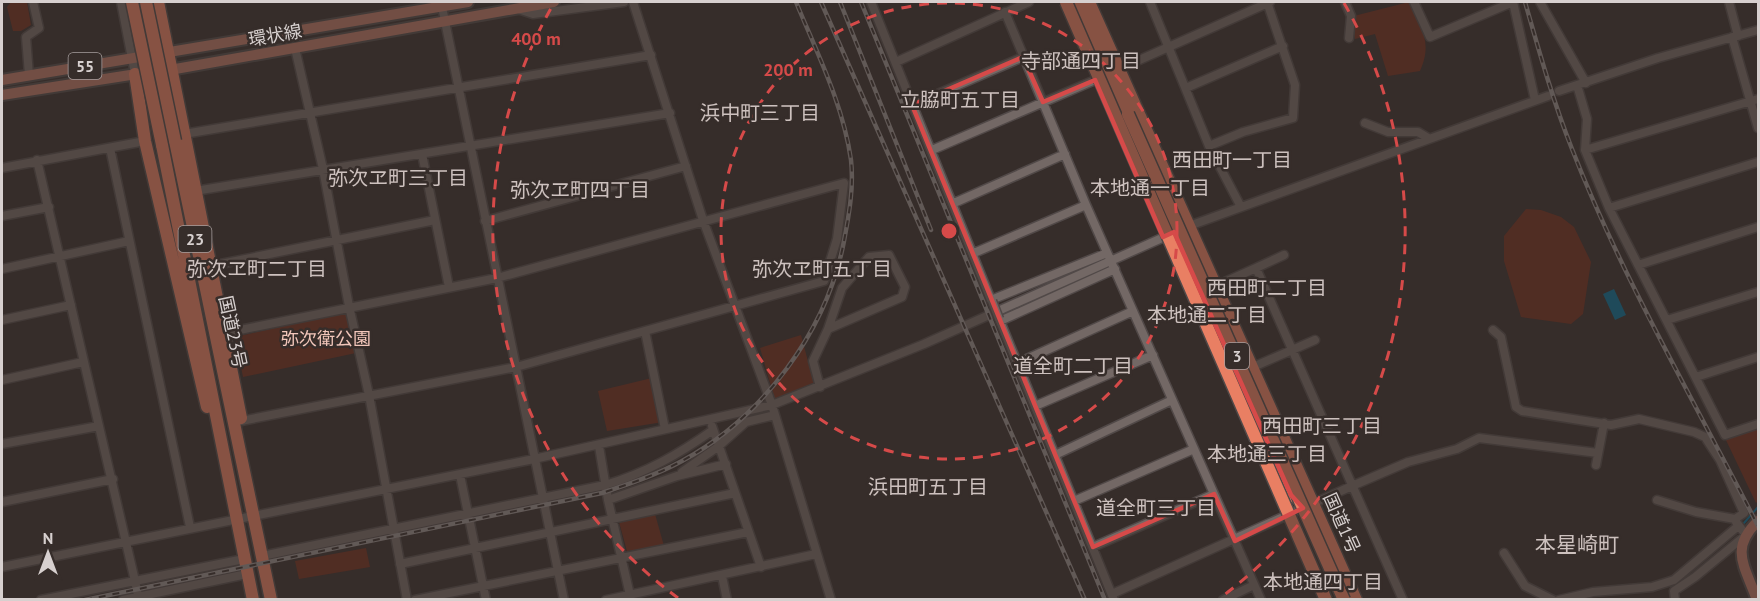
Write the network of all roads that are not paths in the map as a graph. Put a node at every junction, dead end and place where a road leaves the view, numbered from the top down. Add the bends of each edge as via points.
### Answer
1 (33, 2) edge
2 (122, 2) edge
3 (132, 2) edge
4 (146, 2) edge
5 (158, 2) edge
6 (468, 2) edge
7 (554, 2) edge
8 (624, 2) edge
9 (633, 2) edge
10 (871, 2) edge
11 (1029, 2) edge
12 (1061, 2) edge
13 (1066, 2) edge
14 (1077, 2) edge
15 (1089, 2) edge
16 (1150, 2) edge
17 (1268, 2) edge
18 (1345, 2) edge
19 (1414, 2) edge
20 (1513, 2) edge
21 (1540, 2) edge
22 (1729, 2) edge
23 (441, 4) edge
24 (514, 8) junction
25 (1005, 12) junction
26 (445, 22) junction
27 (1758, 30) edge
28 (1735, 36) junction
29 (1349, 38) dead end
30 (1283, 46) junction
31 (295, 48) junction
32 (1169, 48) junction
33 (168, 54) junction
34 (651, 55) junction
35 (1023, 57) junction
36 (134, 59) junction
37 (896, 62) junction
38 (1119, 69) junction
39 (171, 70) junction
40 (135, 74) junction
41 (29, 75) junction
42 (1095, 80) junction
43 (2, 81) edge
44 (1581, 84) junction
45 (1186, 88) junction
46 (458, 89) junction
47 (1558, 91) dead end
48 (2, 95) edge
49 (1548, 96) dead end
50 (1535, 100) junction
51 (1754, 100) edge
52 (1043, 102) junction
53 (912, 105) junction
54 (311, 111) junction
55 (670, 113) junction
56 (1128, 114) junction
57 (1365, 123) dead end
58 (1758, 128) edge
59 (184, 134) junction
60 (1428, 138) junction
61 (145, 141) junction
62 (470, 146) junction
63 (1209, 146) junction
64 (110, 148) junction
65 (932, 150) junction
66 (1585, 150) junction
67 (422, 154) junction
68 (1065, 154) junction
69 (38, 160) junction
70 (1758, 162) edge
71 (686, 166) junction
72 (2, 168) edge
73 (323, 169) junction
74 (195, 191) junction
75 (954, 203) junction
76 (1086, 205) junction
77 (49, 207) junction
78 (1241, 207) junction
79 (1609, 208) junction
80 (2, 216) edge
81 (435, 220) junction
82 (704, 220) junction
83 (485, 221) junction
84 (1189, 226) junction
85 (1758, 226) edge
86 (1163, 237) junction
87 (129, 241) junction
88 (336, 242) junction
89 (974, 253) junction
90 (1284, 255) dead end
91 (1109, 256) junction
92 (61, 257) junction
93 (1638, 265) junction
94 (212, 266) junction
95 (1256, 268) junction
96 (2, 269) edge
97 (1114, 269) junction
98 (497, 278) junction
99 (1218, 285) junction
100 (449, 287) junction
101 (1758, 292) edge
102 (992, 301) junction
103 (71, 305) junction
104 (736, 305) junction
105 (349, 306) junction
106 (1133, 311) junction
107 (2, 320) edge
108 (999, 320) junction
109 (1667, 320) junction
110 (828, 329) junction
111 (645, 330) junction
112 (1493, 330) dead end
113 (220, 334) junction
114 (1315, 340) dead end
115 (1293, 350) junction
116 (1152, 355) junction
117 (1758, 357) edge
118 (83, 362) junction
119 (1018, 363) junction
120 (516, 367) junction
121 (1253, 367) junction
122 (1696, 377) junction
123 (2, 380) edge
124 (820, 387) junction
125 (369, 395) junction
126 (1172, 400) junction
127 (772, 405) junction
128 (1035, 406) junction
129 (775, 415) junction
130 (709, 419) junction
131 (1604, 423) junction
132 (1758, 424) edge
133 (238, 425) junction
134 (99, 426) junction
135 (219, 429) junction
136 (665, 429) junction
137 (713, 430) junction
138 (2, 444) edge
139 (599, 446) junction
140 (719, 446) junction
141 (1194, 449) junction
142 (1598, 453) junction
143 (1055, 454) junction
144 (534, 459) junction
145 (726, 464) junction
146 (1596, 465) dead end
147 (460, 475) junction
148 (677, 476) junction
149 (113, 479) junction
150 (605, 485) junction
151 (1352, 486) junction
152 (386, 490) junction
153 (735, 493) junction
154 (1214, 494) junction
155 (543, 499) junction
156 (608, 500) junction
157 (1658, 500) dead end
158 (1074, 501) junction
159 (2, 502) edge
160 (1313, 503) junction
161 (469, 514) junction
162 (253, 515) junction
163 (1285, 516) junction
164 (236, 518) junction
165 (614, 521) junction
166 (1758, 521) edge
167 (190, 527) junction
168 (1739, 527) junction
169 (393, 529) junction
170 (748, 532) junction
171 (550, 533) junction
172 (127, 539) junction
173 (1235, 541) junction
174 (1093, 547) junction
175 (476, 549) junction
176 (1504, 553) dead end
177 (816, 554) junction
178 (262, 556) junction
179 (622, 558) junction
180 (244, 559) junction
181 (400, 564) junction
182 (2, 567) edge
183 (760, 567) junction
184 (558, 569) junction
185 (247, 574) junction
186 (722, 576) junction
187 (135, 580) junction
188 (483, 585) junction
189 (1254, 585) junction
190 (630, 595) junction
191 (1113, 597) edge
192 (139, 598) edge
193 (1578, 598) edge
194 (41, 600) edge
195 (123, 600) edge
196 (253, 600) edge
197 (271, 600) edge
198 (407, 600) edge
199 (415, 600) edge
200 (486, 600) edge
201 (564, 600) edge
202 (606, 600) edge
203 (727, 600) edge
204 (831, 600) edge
205 (1223, 600) edge
206 (1261, 600) edge
207 (1324, 600) edge
208 (1344, 600) edge
209 (1356, 600) edge
210 (1403, 600) edge
211 (1553, 600) edge
212 (1559, 600) edge
213 (1675, 600) edge
214 (1757, 600) edge

1 - 41 street via 39,28 26,37
2 - 36 street
3 - 135 highway, 国道23号 / 23, bridge
4 - 113 highway, 国道23号 / 23, bridge
5 - 33 highway
6 - 23 main road, 環状線
7 - 24 main road, 環状線
8 - 24 street via 533,14
9 - 34 street
10 - 37 street
11 - 25 street
12 - 42 highway
13 - 207 highway, 3, bridge
14 - 56 highway, 3
15 - 38 highway, 国道1号
16 - 32 street
17 - 30 street
17 - 32 street
18 - 29 street via 1351,16
19 - 20 street via 1430,37
20 - 50 street
21 - 44 street
22 - 28 street
23 - 26 street
23 - 33 main road, 環状線
24 - 26 main road, 環状線
25 - 35 street
25 - 37 street
26 - 31 main road, 環状線
26 - 46 street
27 - 28 street
28 - 44 street
28 - 51 street
30 - 45 street
30 - 63 street via 1295,85 1293,118
31 - 39 main road, 環状線
31 - 54 street
32 - 38 street
32 - 45 street
33 - 36 main road, 環状線 / 55
33 - 39 highway
34 - 46 street
34 - 55 street
35 - 52 street
35 - 53 street
36 - 40 street
36 - 41 main road, 環状線 / 55
37 - 53 street
38 - 84 highway, 国道1号
39 - 40 main road, 環状線 / 55
39 - 59 highway
40 - 48 main road, 環状線 / 55
40 - 61 highway
41 - 43 main road, 環状線 / 55
42 - 52 street
42 - 86 highway
44 - 47 street
44 - 66 street via 1587,119
45 - 63 street
46 - 54 street
46 - 62 street
49 - 50 street
50 - 60 street
51 - 58 street
51 - 66 street
52 - 65 street
52 - 68 street
53 - 65 street
54 - 59 street
54 - 73 street
55 - 62 street
55 - 71 street
56 - 160 highway, bridge via 1142,159 1291,495
56 - 208 highway, 3, bridge
57 - 60 street via 1388,132 1418,132
59 - 74 highway
60 - 78 street
61 - 64 street
61 - 135 highway via 209,416
62 - 67 street
62 - 83 street
63 - 78 street
64 - 69 street
64 - 87 street
65 - 75 street
66 - 79 street
67 - 73 street
67 - 81 street
68 - 75 street
68 - 76 street
69 - 72 street
69 - 77 street
70 - 79 street
71 - 82 street
71 - 83 street
73 - 74 street
73 - 88 street
74 - 94 highway
75 - 89 street
76 - 89 street
76 - 91 street
77 - 80 street
77 - 92 street
78 - 84 street
79 - 93 street
81 - 88 street
81 - 100 street
82 - 98 street
82 - 104 street
82 - 104 street via 844,183 837,239 824,281
83 - 98 street
84 - 86 street
84 - 99 highway, 国道1号
85 - 93 street
86 - 91 street
86 - 163 highway
87 - 92 street
87 - 167 street
88 - 94 street
88 - 105 street
89 - 102 street
90 - 95 street
91 - 97 street
91 - 102 street
91 - 124 street via 924,344
92 - 96 street
92 - 103 street
93 - 109 street
94 - 113 highway
95 - 99 street
95 - 115 street
97 - 106 street
97 - 108 street
98 - 100 street
98 - 120 street
99 - 121 highway, 国道1号
100 - 105 street
101 - 109 street
102 - 108 street, bridge
103 - 107 street
103 - 118 street
104 - 111 street
104 - 127 street
105 - 113 street
105 - 125 street
106 - 116 street
106 - 119 street
108 - 119 street
109 - 122 street
110 - 110 street via 902,297 905,287 890,255 869,257 842,288
110 - 124 street via 813,361
111 - 120 street
111 - 136 street
112 - 131 street via 1501,337 1516,407
113 - 133 highway, 国道23号 / 23
114 - 115 street
115 - 121 street
115 - 151 street
116 - 126 street
116 - 128 street
117 - 122 street
118 - 123 street
118 - 134 street
119 - 128 street
120 - 125 street
120 - 144 street
121 - 160 highway, 国道1号
122 - 132 street via 1725,435
124 - 127 street
125 - 133 street
125 - 152 street
126 - 141 street
126 - 143 street
127 - 129 street
127 - 130 street
128 - 143 street
129 - 140 street via 746,422
129 - 177 street
130 - 136 street
130 - 137 street
131 - 142 street
131 - 168 street via 1639,419 1705,437 1744,513
133 - 162 highway, 国道23号 / 23
134 - 138 street
134 - 149 street
135 - 164 highway, 国道23号 / 23
136 - 139 street
137 - 140 street
137 - 150 street via 678,454 634,476
139 - 144 street
139 - 150 street
140 - 145 street
140 - 148 street
141 - 154 street
141 - 158 street
142 - 146 street
142 - 151 street via 1479,438
143 - 158 street
144 - 147 street
144 - 155 street
145 - 148 street
145 - 153 street
147 - 152 street
147 - 161 street
148 - 156 street
149 - 159 street
149 - 172 street
150 - 155 street
150 - 156 street
151 - 160 street
151 - 210 street
152 - 162 street
152 - 169 street
153 - 165 street
153 - 170 street
154 - 173 street
154 - 174 street
155 - 161 street
155 - 171 street
156 - 165 street
157 - 168 street
158 - 174 street
160 - 163 street
160 - 209 highway, 国道1号
161 - 169 street
161 - 175 street
162 - 164 street
162 - 178 highway, 国道23号 / 23
163 - 173 street
163 - 207 highway
164 - 167 street
164 - 180 highway, 国道23号 / 23
165 - 171 street
165 - 179 street
166 - 168 main road
167 - 172 street
168 - 193 street via 1674,580 1652,588 1593,592
168 - 213 street via 1695,577 1674,591
168 - 214 main road via 1740,550
169 - 178 street
169 - 181 street
170 - 179 street
170 - 183 street
171 - 175 street
171 - 184 street
172 - 182 street
172 - 187 street
173 - 189 street
173 - 191 street
174 - 191 street
175 - 181 street
175 - 188 street
176 - 211 street via 1525,586
177 - 183 street
177 - 204 street
178 - 197 highway, 国道23号 / 23
179 - 184 street
179 - 190 street
180 - 185 highway, 国道23号 / 23
180 - 187 street
181 - 198 street
183 - 186 street
184 - 188 street
184 - 201 street
185 - 192 street
185 - 196 highway, 国道23号 / 23
186 - 190 street
186 - 203 street
187 - 192 street
187 - 194 street
188 - 199 street
188 - 200 street
189 - 205 street
189 - 206 street
190 - 202 street
192 - 195 street
193 - 212 street

